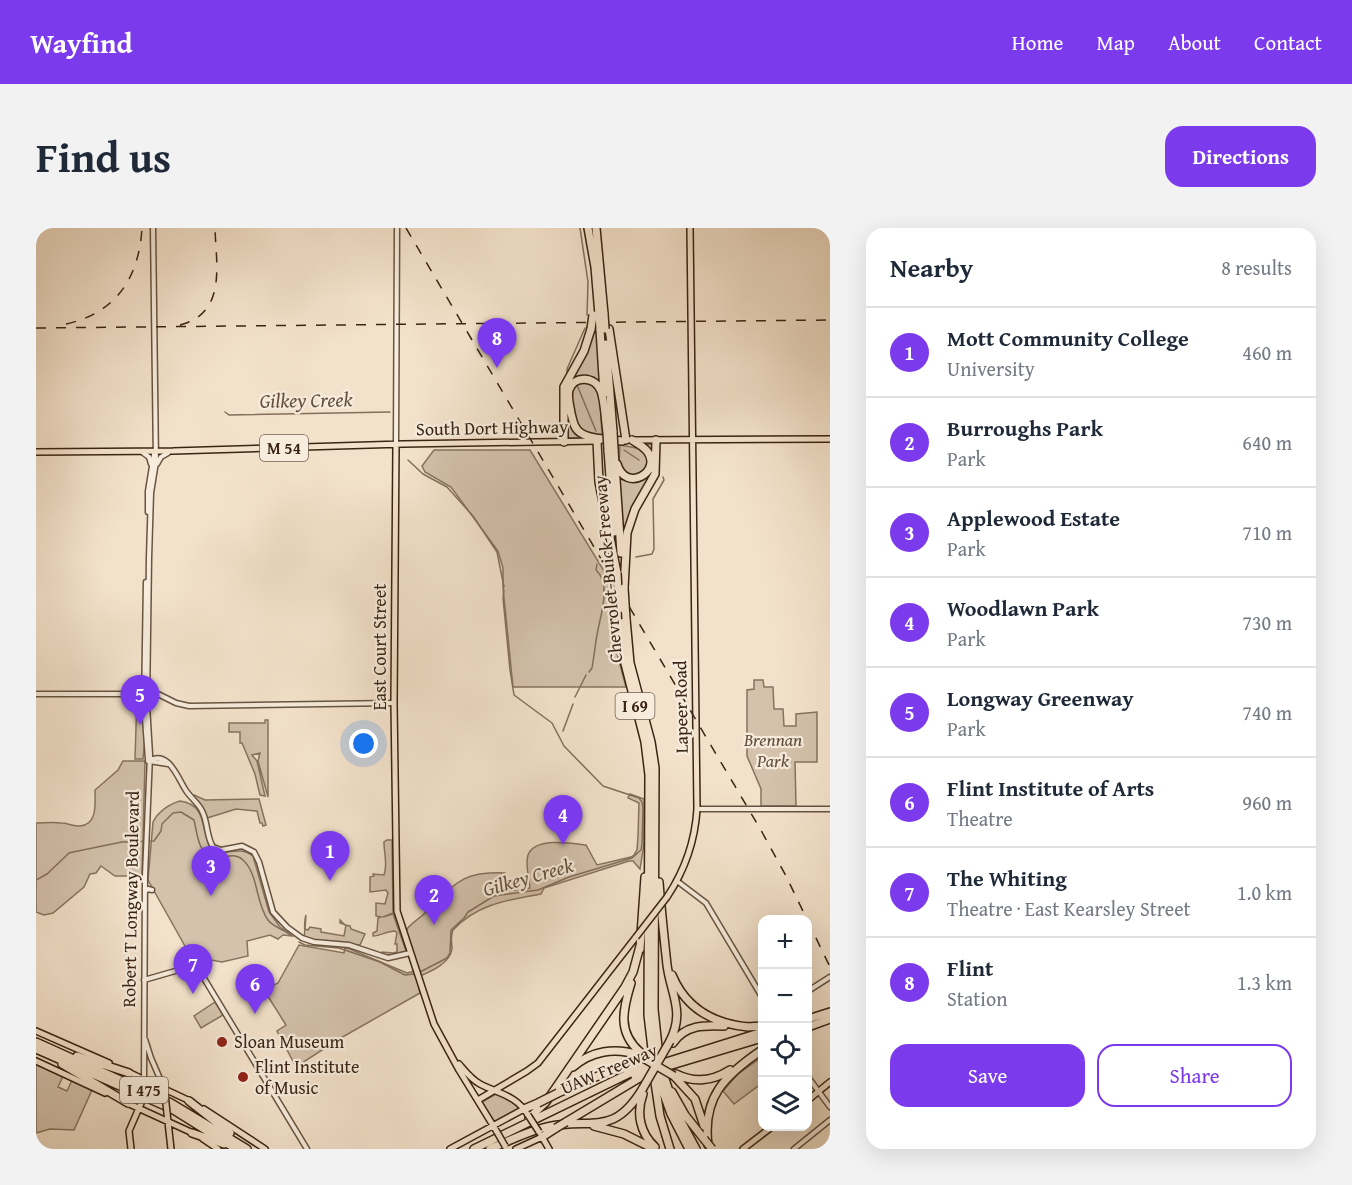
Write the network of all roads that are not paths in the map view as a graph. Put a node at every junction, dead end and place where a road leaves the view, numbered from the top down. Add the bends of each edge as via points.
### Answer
1 (153, 228) edge
2 (397, 228) edge
3 (596, 228) edge
4 (690, 228) edge
5 (589, 232) edge
6 (601, 314) junction
7 (605, 329) junction
8 (610, 432) junction
9 (830, 439) edge
10 (627, 440) junction
11 (656, 440) junction
12 (693, 440) junction
13 (597, 441) junction
14 (564, 442) junction
15 (396, 444) junction
16 (611, 450) junction
17 (138, 451) junction
18 (155, 451) junction
19 (173, 451) junction
20 (36, 452) edge
21 (156, 467) junction
22 (152, 474) junction
23 (149, 507) junction
24 (617, 573) junction
25 (624, 588) junction
26 (146, 693) junction
27 (36, 694) edge
28 (394, 703) junction
29 (148, 761) junction
30 (656, 790) junction
31 (650, 802) junction
32 (697, 809) junction
33 (830, 809) edge
34 (677, 881) junction
35 (152, 890) dead end
36 (144, 892) junction
37 (665, 940) junction
38 (640, 946) junction
39 (410, 953) junction
40 (830, 977) edge
41 (144, 980) junction
42 (812, 988) edge
43 (758, 990) edge
44 (830, 1012) edge
45 (812, 1017) edge
46 (830, 1019) edge
47 (812, 1024) edge
48 (758, 1027) edge
49 (749, 1028) junction
50 (36, 1031) edge
51 (652, 1032) junction
52 (758, 1033) edge
53 (144, 1038) junction
54 (758, 1039) edge
55 (36, 1042) edge
56 (671, 1042) junction
57 (46, 1047) junction
58 (705, 1049) junction
59 (36, 1050) edge
60 (758, 1053) edge
61 (639, 1054) junction
62 (753, 1056) junction
63 (656, 1057) junction
64 (36, 1061) edge
65 (680, 1062) junction
66 (153, 1063) junction
67 (144, 1067) junction
68 (462, 1071) junction
69 (129, 1072) junction
70 (660, 1074) junction
71 (675, 1075) junction
72 (509, 1081) junction
73 (145, 1082) junction
74 (830, 1083) edge
75 (812, 1084) edge
76 (644, 1088) junction
77 (495, 1090) junction
78 (165, 1091) junction
79 (556, 1092) junction
80 (818, 1092) junction
81 (812, 1096) edge
82 (478, 1100) junction
83 (189, 1101) junction
84 (516, 1101) junction
85 (128, 1103) junction
86 (830, 1107) edge
87 (138, 1108) junction
88 (526, 1112) junction
89 (830, 1120) edge
90 (168, 1122) junction
91 (566, 1124) junction
92 (493, 1126) junction
93 (766, 1131) edge
94 (192, 1133) junction
95 (540, 1135) junction
96 (709, 1146) edge
97 (506, 1148) edge
98 (131, 1149) edge
99 (171, 1149) edge
100 (218, 1149) edge
101 (234, 1149) edge
102 (249, 1149) edge
103 (265, 1149) edge
104 (307, 1149) edge
105 (450, 1149) edge
106 (473, 1149) edge
107 (483, 1149) edge
108 (490, 1149) edge
109 (516, 1149) edge
110 (549, 1149) edge
111 (656, 1149) edge
112 (670, 1149) edge
113 (689, 1149) edge
114 (696, 1149) edge
115 (743, 1149) edge
116 (794, 1149) edge

1 - 18 street, Robert T Longway Boulevard
2 - 15 street, East Court Street
3 - 6 highway, Chevrolet-Buick Freeway / I 69 via 602,278
4 - 12 main road, Lapeer Road
5 - 6 highway, Chevrolet-Buick Freeway / I 69
6 - 7 highway, Chevrolet-Buick Freeway / I 69, bridge
6 - 14 highway, bridge via 564,387
7 - 8 highway, Chevrolet-Buick Freeway / I 69
7 - 10 highway
8 - 10 highway via 596,383 589,379 577,381 569,398 577,430 585,435
8 - 16 highway, Chevrolet-Buick Freeway / I 69, bridge
9 - 12 main road, South Dort Highway / M 54
10 - 11 main road, South Dort Highway / M 54
10 - 13 main road, South Dort Highway / M 54
10 - 16 highway via 649,454 650,468 642,476 631,478 623,474
11 - 12 main road, South Dort Highway / M 54
11 - 25 highway via 656,474 635,509 627,533
12 - 32 main road, Lapeer Road
13 - 14 main road, South Dort Highway / M 54
13 - 24 highway via 599,482
14 - 15 main road, South Dort Highway / M 54
15 - 19 main road, South Dort Highway / M 54
15 - 28 main road, East Court Street
16 - 24 highway, Chevrolet-Buick Freeway / I 69
16 - 25 highway, Chevrolet-Buick Freeway / I 69
17 - 18 main road, M 54
17 - 20 main road, M 54
17 - 22 street via 150,459
18 - 19 main road, South Dort Highway / M 54
18 - 21 street, Robert T Longway Boulevard
18 - 22 street, Robert T Longway Boulevard
19 - 21 street via 162,456
21 - 23 street, Robert T Longway Boulevard
22 - 23 street, Robert T Longway Boulevard
23 - 26 street, Robert T Longway Boulevard
24 - 31 highway, Chevrolet-Buick Freeway / I 69, bridge via 623,656 647,755
25 - 30 highway, Chevrolet-Buick Freeway / I 69, bridge via 630,663 652,750
26 - 27 street
26 - 28 street via 165,695 189,706
26 - 29 street, Robert T Longway Boulevard
28 - 39 main road, East Court Street via 396,907
29 - 36 street, Robert T Longway Boulevard
29 - 39 street via 158,759 174,769 202,810 213,847 221,850 242,846 251,850 272,910 287,927 309,941 346,944 388,958
30 - 37 highway
30 - 51 highway, Chevrolet-Buick Freeway / I 69
31 - 38 highway
31 - 51 highway, Chevrolet-Buick Freeway / I 69
32 - 33 street
32 - 34 main road, Lapeer Road via 693,842
34 - 43 street via 706,903
34 - 72 main road, Lapeer Road, bridge via 538,1062
35 - 36 street
36 - 41 street, Robert T Longway Boulevard
37 - 49 highway via 672,973 690,1003 716,1021
37 - 56 highway via 678,1009
38 - 61 highway via 623,1017 627,1036
38 - 79 highway via 628,983
39 - 68 main road, East Court Street via 434,1024
40 - 42 street
41 - 53 street, Robert T Longway Boulevard
41 - 104 street via 195,964
44 - 45 highway
46 - 47 highway
48 - 49 highway
49 - 56 highway via 698,1026
50 - 69 main road
51 - 63 highway
52 - 58 highway, UAW Freeway
53 - 66 street, Robert T Longway Boulevard
53 - 67 street, Robert T Longway Boulevard
54 - 65 highway, UAW Freeway
55 - 57 highway, I 475
56 - 76 highway, bridge
57 - 69 highway
57 - 102 highway, I 475 via 171,1102
58 - 79 highway via 605,1073
58 - 106 highway, UAW Freeway via 622,1076
59 - 85 highway
59 - 101 highway, I 475 via 172,1109
60 - 62 highway
61 - 71 highway, bridge
61 - 79 highway via 619,1051 592,1055 572,1068
62 - 71 highway via 714,1078 696,1080
62 - 96 highway via 728,1076 714,1095 707,1117
63 - 70 highway, bridge
63 - 70 highway, bridge
64 - 85 main road
65 - 91 highway via 630,1082
65 - 107 highway, UAW Freeway via 627,1079
66 - 67 street
66 - 78 street, Robert T Longway Boulevard
67 - 73 street, Robert T Longway Boulevard
68 - 77 main road
68 - 82 main road, East Court Street
69 - 73 main road
70 - 96 highway
70 - 112 highway via 660,1116
70 - 113 highway via 670,1114
70 - 114 highway
71 - 96 highway via 697,1102
72 - 77 main road, Lapeer Road
72 - 84 main road
73 - 78 main road
73 - 87 main road, Robert T Longway Boulevard, bridge
74 - 80 main road
75 - 80 street
76 - 91 highway via 617,1117 600,1123
76 - 111 highway via 640,1124
77 - 82 main road, Lapeer Road
77 - 84 main road
78 - 83 main road
78 - 90 main road, Robert T Longway Boulevard, bridge
79 - 88 highway, bridge
79 - 106 highway via 530,1117
80 - 81 main road
80 - 86 street
82 - 92 main road, East Court Street
83 - 102 highway
83 - 103 main road
84 - 88 main road
85 - 87 main road
87 - 90 main road
87 - 98 main road, Robert T Longway Boulevard via 129,1131
88 - 92 main road
88 - 95 main road, bridge
89 - 116 street
90 - 94 main road
90 - 99 main road, Robert T Longway Boulevard
91 - 95 highway, bridge
91 - 108 highway via 541,1128
91 - 111 highway via 614,1131
92 - 97 main road, East Court Street, bridge
92 - 105 main road
93 - 115 main road
94 - 100 main road
94 - 101 highway
95 - 109 main road
95 - 110 main road

